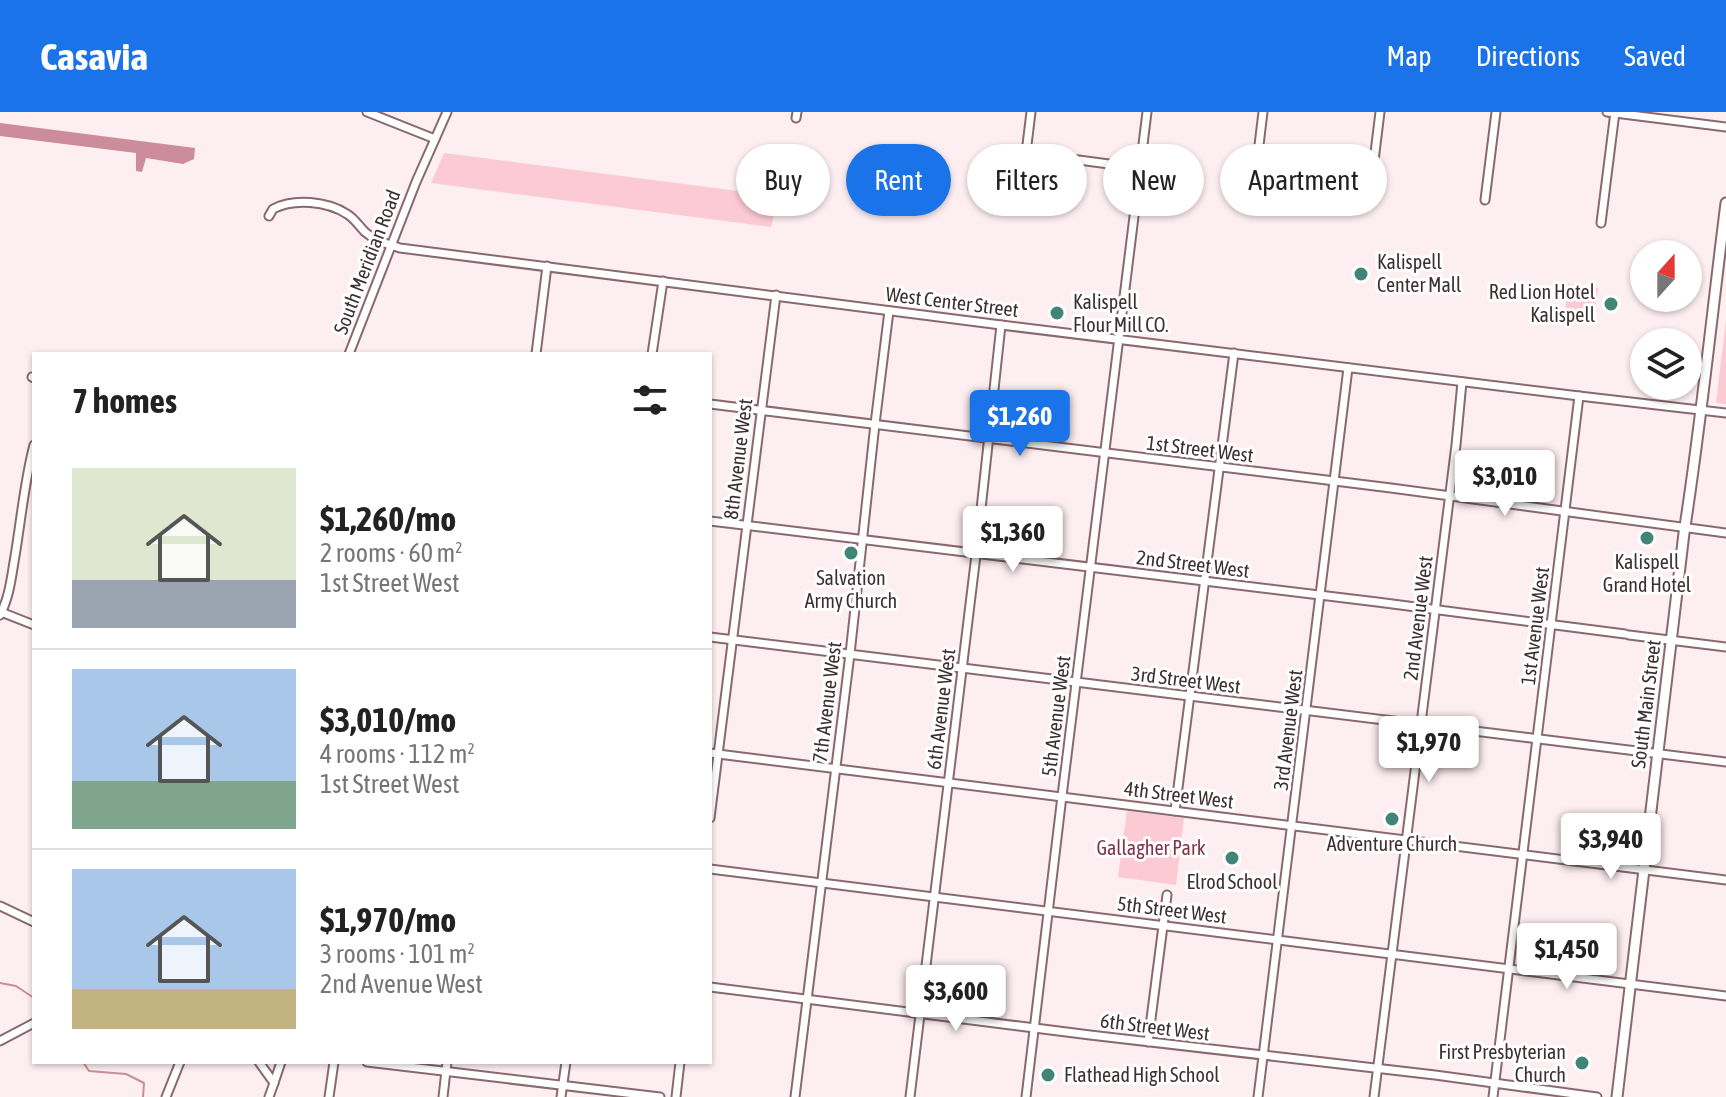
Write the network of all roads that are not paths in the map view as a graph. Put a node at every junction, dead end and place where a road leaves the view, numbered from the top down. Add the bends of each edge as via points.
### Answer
1 (367, 112) edge
2 (447, 112) edge
3 (1031, 112) edge
4 (1147, 112) edge
5 (1263, 112) edge
6 (1380, 112) edge
7 (1496, 112) edge
8 (1612, 112) edge
9 (1726, 127) edge
10 (435, 139) junction
11 (1142, 144) edge
12 (1259, 144) edge
13 (1376, 144) edge
14 (1103, 163) edge
15 (1485, 200) dead end
16 (1726, 203) edge
17 (269, 216) dead end
18 (1133, 216) edge
19 (1601, 223) dead end
20 (391, 245) junction
21 (1723, 256) edge
22 (547, 266) junction
23 (663, 281) junction
24 (776, 295) junction
25 (889, 311) junction
26 (1001, 325) junction
27 (1119, 339) junction
28 (350, 352) edge
29 (536, 352) edge
30 (652, 352) edge
31 (1234, 353) junction
32 (1348, 368) junction
33 (1462, 382) junction
34 (1579, 396) junction
35 (712, 404) edge
36 (760, 410) junction
37 (1700, 410) junction
38 (1726, 413) edge
39 (875, 424) junction
40 (989, 439) junction
41 (32, 452) edge
42 (1105, 453) junction
43 (1219, 468) junction
44 (1334, 481) junction
45 (1449, 495) junction
46 (23, 501) junction
47 (32, 505) edge
48 (1566, 510) junction
49 (712, 521) edge
50 (746, 525) junction
51 (1685, 528) junction
52 (1726, 533) edge
53 (862, 539) junction
54 (976, 555) junction
55 (1090, 567) junction
56 (1205, 581) junction
57 (1320, 595) junction
58 (1435, 610) junction
59 (1, 614) edge
60 (32, 624) edge
61 (1551, 625) junction
62 (712, 637) edge
63 (732, 640) junction
64 (1672, 640) junction
65 (1726, 647) edge
66 (850, 654) junction
67 (962, 668) junction
68 (1077, 682) junction
69 (1190, 697) junction
70 (1306, 711) junction
71 (1421, 725) junction
72 (1538, 739) junction
73 (714, 753) edge
74 (1658, 754) junction
75 (1726, 762) edge
76 (835, 768) junction
77 (948, 782) junction
78 (712, 786) edge
79 (1062, 796) junction
80 (1175, 811) junction
81 (1292, 826) junction
82 (1406, 840) junction
83 (1523, 855) junction
84 (712, 869) edge
85 (1643, 869) junction
86 (1726, 880) edge
87 (821, 883) junction
88 (1167, 895) dead end
89 (933, 897) junction
90 (0, 906) edge
91 (1048, 911) junction
92 (32, 921) edge
93 (1163, 925) junction
94 (1278, 939) junction
95 (1392, 953) junction
96 (1509, 967) junction
97 (1629, 982) junction
98 (712, 987) edge
99 (1726, 996) edge
100 (807, 999) junction
101 (920, 1012) junction
102 (32, 1024) edge
103 (1034, 1028) junction
104 (0, 1041) edge
105 (1148, 1042) junction
106 (1264, 1056) junction
107 (179, 1064) edge
108 (260, 1064) edge
109 (280, 1064) edge
110 (334, 1064) edge
111 (406, 1064) edge
112 (566, 1064) edge
113 (680, 1064) edge
114 (446, 1066) edge
115 (1378, 1068) junction
116 (274, 1083) junction
117 (1494, 1083) junction
118 (563, 1085) junction
119 (166, 1097) edge
120 (269, 1097) edge
121 (329, 1097) edge
122 (443, 1097) edge
123 (561, 1097) edge
124 (660, 1097) edge
125 (676, 1097) edge
126 (795, 1097) edge
127 (910, 1097) edge
128 (1026, 1097) edge
129 (1258, 1097) edge
130 (1374, 1097) edge
131 (1493, 1097) edge
132 (1597, 1097) edge
133 (1617, 1097) edge

1 - 10 street
2 - 10 street, South Meridian Road
3 - 14 street via 1026,153
4 - 11 street, 5th Avenue West
5 - 12 street
6 - 13 street
7 - 15 street
8 - 9 street
8 - 19 street
10 - 20 street, South Meridian Road
16 - 21 main road, South Main Street
17 - 20 street via 285,203 329,206
18 - 27 street, 5th Avenue West
20 - 22 street, West Center Street
20 - 28 street, South Meridian Road
21 - 37 main road, South Main Street
22 - 23 street, West Center Street
22 - 29 street
23 - 24 street, West Center Street
23 - 30 street
24 - 25 street, West Center Street
24 - 36 street, 8th Avenue West
25 - 26 street, West Center Street
25 - 39 street, 7th Avenue West
26 - 27 street, West Center Street
26 - 40 street, 6th Avenue West
27 - 31 street, West Center Street
27 - 42 street, 5th Avenue West
31 - 32 street, West Center Street
31 - 43 street
32 - 33 street, West Center Street
32 - 44 street, 3rd Avenue West
33 - 34 street, West Center Street
33 - 45 street, 2nd Avenue West
34 - 37 street, West Center Street
34 - 48 street, 1st Avenue West
35 - 36 street, 1st Street West
36 - 39 street, 1st Street West
36 - 50 street, 8th Avenue West
37 - 38 street, West Center Street
37 - 51 main road, South Main Street
39 - 40 street, 1st Street West
39 - 53 street, 7th Avenue West
40 - 42 street, 1st Street West
40 - 54 street, 6th Avenue West
41 - 46 street
42 - 43 street, 1st Street West
42 - 55 street, 5th Avenue West
43 - 44 street, 1st Street West
43 - 56 street
44 - 45 street, 1st Street West
44 - 57 street, 3rd Avenue West
45 - 48 street, 1st Street West
45 - 58 street, 2nd Avenue West
46 - 47 street
46 - 59 street
48 - 51 street, 1st Street West
48 - 61 street, 1st Avenue West
49 - 50 street, 2nd Street West
50 - 53 street, 2nd Street West
50 - 63 street, 8th Avenue West
51 - 52 street, 1st Street West
51 - 64 main road, South Main Street
53 - 54 street, 2nd Street West
53 - 66 street, 7th Avenue West
54 - 55 street, 2nd Street West
54 - 67 street, 6th Avenue West
55 - 56 street, 2nd Street West
55 - 68 street, 5th Avenue West
56 - 57 street, 2nd Street West
56 - 69 street
57 - 58 street, 2nd Street West
57 - 70 street, 3rd Avenue West
58 - 61 street, 2nd Street West
58 - 71 street, 2nd Avenue West
59 - 60 street
61 - 64 street, 2nd Street West
61 - 72 street, 1st Avenue West
62 - 63 street, 3rd Street West
63 - 66 street, 3rd Street West
63 - 73 street, 8th Avenue West
64 - 65 street, 2nd Street West
64 - 74 main road, South Main Street
66 - 67 street, 3rd Street West
66 - 76 street, 7th Avenue West
67 - 68 street, 3rd Street West
67 - 77 street, 6th Avenue West
68 - 69 street, 3rd Street West
68 - 79 street, 5th Avenue West
69 - 70 street, 3rd Street West
69 - 80 street
70 - 71 street, 3rd Street West
70 - 81 street, 3rd Avenue West
71 - 72 street, 3rd Street West
71 - 82 street, 2nd Avenue West
72 - 74 street, 3rd Street West
72 - 83 street, 1st Avenue West
73 - 76 street, 4th Street West
73 - 78 street, 8th Avenue West
74 - 75 street, 3rd Street West
74 - 85 main road, South Main Street
76 - 77 street, 4th Street West
76 - 87 street, 7th Avenue West
77 - 79 street, 4th Street West
77 - 89 street, 6th Avenue West
79 - 80 street, 4th Street West
79 - 91 street, 5th Avenue West
80 - 81 street, 4th Street West
81 - 82 street, 4th Street West
81 - 94 street, 3rd Avenue West
82 - 83 street, 4th Street West
82 - 95 street, 2nd Avenue West
83 - 85 street, 4th Street West
83 - 96 street, 1st Avenue West
84 - 87 street, 5th Street West
85 - 86 street, 4th Street West
85 - 97 main road, South Main Street
87 - 89 street, 5th Street West
87 - 100 street, 7th Avenue West
88 - 93 street
89 - 91 street, 5th Street West
89 - 101 street, 6th Avenue West
90 - 92 street
91 - 93 street, 5th Street West
91 - 103 street, 5th Avenue West
93 - 94 street, 5th Street West
93 - 105 street
94 - 95 street, 5th Street West
94 - 106 street, 3rd Avenue West
95 - 96 street, 5th Street West
95 - 115 street, 2nd Avenue West
96 - 97 street, 5th Street West
96 - 117 street, 1st Avenue West
97 - 99 street, 5th Street West
97 - 133 main road, South Main Street
98 - 100 street, 6th Street West
100 - 101 street, 6th Street West
100 - 126 street, 7th Avenue West
101 - 103 street, 6th Street West
101 - 127 street, 6th Avenue West
102 - 104 street
103 - 105 street, 6th Street West
103 - 128 street, 5th Avenue West
105 - 106 street, 6th Street West
106 - 115 street, 6th Street West
106 - 129 street, 3rd Avenue West
107 - 119 street
108 - 116 street
109 - 116 street
110 - 121 street
111 - 114 street
112 - 118 street
113 - 125 street
114 - 118 street
114 - 122 street
115 - 117 street, 6th Street West
115 - 130 street, 2nd Avenue West
116 - 120 street
117 - 131 street, 1st Avenue West
117 - 132 street, 6th Street West
118 - 123 street
118 - 124 street

